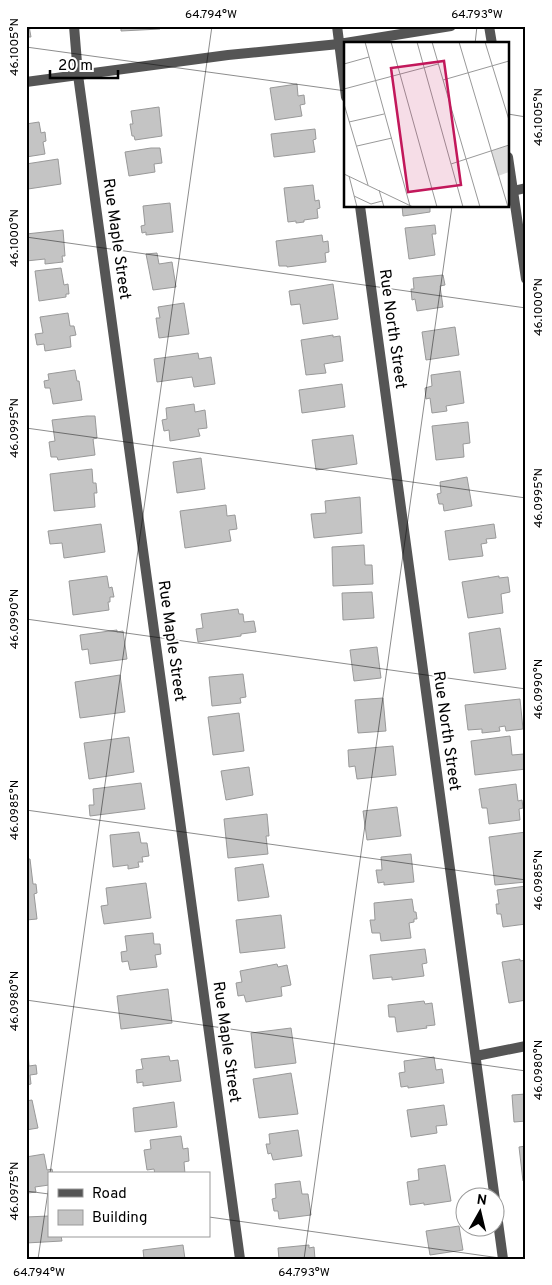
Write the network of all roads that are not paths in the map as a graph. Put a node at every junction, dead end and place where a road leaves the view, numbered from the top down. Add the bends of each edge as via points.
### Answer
1 (74, 26) edge
2 (337, 26) edge
3 (451, 26) edge
4 (489, 26) edge
5 (351, 42) edge
6 (492, 42) edge
7 (344, 43) edge
8 (339, 44) junction
9 (78, 75) junction
10 (26, 82) edge
11 (344, 82) edge
12 (510, 171) edge
13 (526, 188) edge
14 (513, 191) junction
15 (360, 208) edge
16 (526, 280) edge
17 (526, 1046) edge
18 (476, 1056) junction
19 (240, 1259) edge
20 (503, 1259) edge

1 - 9 street, Rue Maple Street
2 - 8 street
3 - 5 street
4 - 6 street
7 - 8 street
8 - 9 street
8 - 11 street
9 - 10 street
9 - 19 street, Rue Maple Street
12 - 14 street
13 - 14 street
14 - 16 street
15 - 18 street, Rue North Street
17 - 18 street
18 - 20 street, Rue North Street

